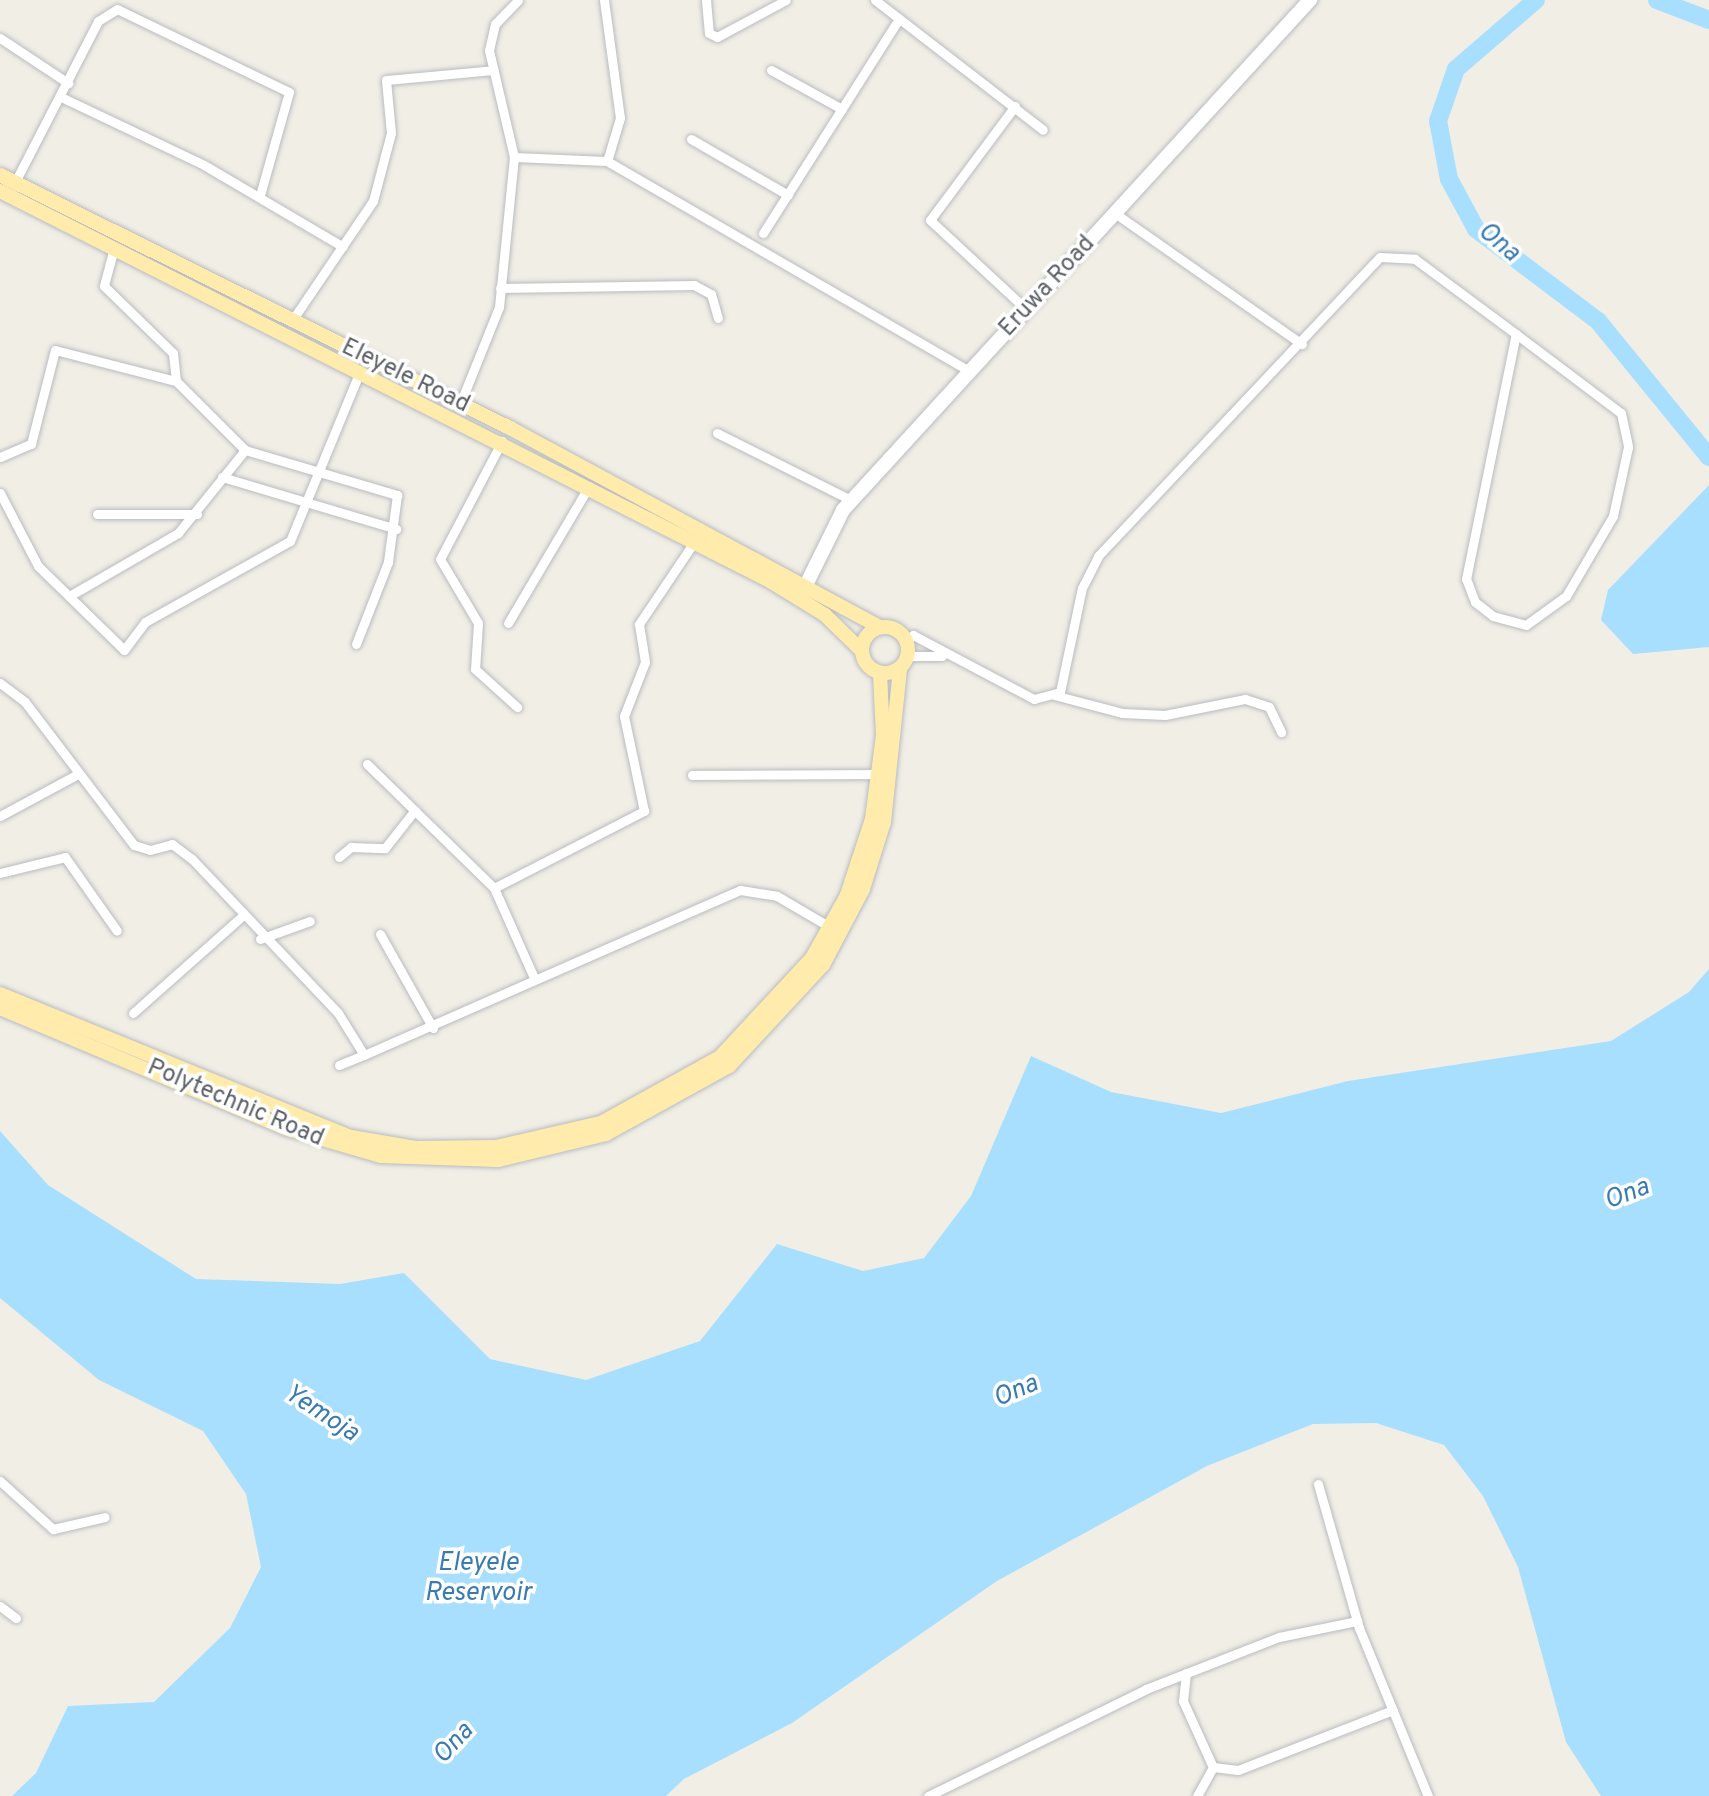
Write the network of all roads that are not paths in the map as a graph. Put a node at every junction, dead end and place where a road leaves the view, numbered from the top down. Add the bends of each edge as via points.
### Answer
1 (518, 0) edge
2 (604, 0) edge
3 (706, 0) edge
4 (786, 0) edge
5 (875, 0) edge
6 (1310, 0) edge
7 (899, 19) junction
8 (0, 38) edge
9 (494, 70) junction
10 (771, 70) dead end
11 (68, 83) junction
12 (61, 97) junction
13 (1015, 106) junction
14 (842, 109) junction
15 (1043, 130) dead end
16 (691, 139) dead end
17 (514, 157) junction
18 (607, 161) junction
19 (0, 175) edge
20 (15, 182) junction
21 (0, 191) edge
22 (260, 195) junction
23 (788, 195) junction
24 (1116, 214) junction
25 (763, 233) dead end
26 (343, 247) junction
27 (114, 248) junction
28 (500, 288) junction
29 (1027, 310) junction
30 (718, 318) dead end
31 (291, 322) junction
32 (1516, 334) junction
33 (1302, 344) junction
34 (360, 370) junction
35 (969, 371) junction
36 (176, 381) junction
37 (460, 404) junction
38 (717, 433) dead end
39 (503, 441) junction
40 (245, 450) junction
41 (0, 457) edge
42 (316, 473) junction
43 (222, 477) junction
44 (589, 486) junction
45 (0, 493) edge
46 (853, 501) junction
47 (306, 504) junction
48 (639, 505) junction
49 (97, 514) dead end
50 (198, 514) junction
51 (677, 525) junction
52 (396, 529) junction
53 (694, 542) junction
54 (804, 594) junction
55 (71, 595) junction
56 (508, 623) dead end
57 (880, 627) junction
58 (907, 640) junction
59 (356, 644) dead end
60 (862, 651) junction
61 (942, 656) junction
62 (902, 666) junction
63 (880, 673) junction
64 (0, 683) edge
65 (1054, 695) junction
66 (517, 707) dead end
67 (1281, 732) dead end
68 (367, 764) dead end
69 (78, 774) junction
70 (879, 774) junction
71 (692, 775) dead end
72 (415, 810) junction
73 (0, 816) edge
74 (339, 857) dead end
75 (0, 873) edge
76 (494, 888) junction
77 (241, 917) junction
78 (310, 921) dead end
79 (830, 927) junction
80 (117, 931) dead end
81 (380, 934) dead end
82 (260, 939) junction
83 (534, 978) junction
84 (0, 994) edge
85 (0, 1008) edge
86 (133, 1013) dead end
87 (433, 1028) junction
88 (364, 1055) junction
89 (339, 1065) dead end
90 (0, 1481) edge
91 (1318, 1484) dead end
92 (105, 1517) dead end
93 (0, 1606) edge
94 (16, 1618) dead end
95 (1357, 1621) junction
96 (1186, 1673) junction
97 (1393, 1710) junction
98 (1213, 1767) junction
99 (928, 1796) edge
100 (1197, 1796) edge
101 (1428, 1796) edge

1 - 9 street via 495,24
2 - 18 street via 620,118
3 - 4 street via 709,33 717,37
5 - 7 street
6 - 24 main road, Eruwa Road
7 - 13 street
7 - 14 street
8 - 11 street
9 - 17 street
9 - 26 street via 386,80 391,133 383,176
10 - 14 street
11 - 12 street
11 - 22 street via 98,21 117,9 285,87 287,118
12 - 20 street
12 - 22 street
13 - 15 street
13 - 29 street via 930,220
14 - 23 street
16 - 23 street
17 - 18 street
17 - 28 street
18 - 35 street
19 - 20 main road, Eleyele Road
20 - 31 main road, Eleyele Road
21 - 27 main road, Eleyele Road
22 - 26 street
23 - 25 street
24 - 29 main road, Eruwa Road
24 - 33 street
26 - 31 street
27 - 34 main road, Eleyele Road
27 - 36 street via 104,286 173,353
28 - 30 street via 694,285 711,294
28 - 37 street via 493,329
29 - 35 main road, Eruwa Road
31 - 37 main road, Eleyele Road
32 - 32 street via 1621,413 1628,447 1613,516 1566,596 1526,625 1493,616 1475,602 1466,579
32 - 33 street via 1415,259 1391,253 1380,257
33 - 65 street via 1098,556 1082,588 1069,679
34 - 39 main road, Eleyele Road
34 - 42 street
35 - 46 main road, Eruwa Road
36 - 40 street
36 - 41 street via 51,350 31,444
37 - 48 main road, Eleyele Road
38 - 46 street
39 - 44 main road, Eleyele Road
39 - 66 street via 440,559 478,623 474,666
40 - 42 street
40 - 43 street
42 - 47 street
42 - 52 street via 397,495
43 - 47 street
43 - 50 street
44 - 48 main road, Eleyele Road
44 - 56 street
45 - 55 street via 38,566
46 - 54 main road, Eruwa Road via 822,541
47 - 52 street
47 - 55 street via 290,541 145,622 124,650
48 - 51 main road, Eleyele Road
49 - 50 street
50 - 55 street via 159,547
51 - 53 main road, Eleyele Road
51 - 54 main road, Eleyele Road
52 - 59 street
53 - 54 main road, Eleyele Road
53 - 76 street via 639,624 645,662 624,716 644,811
54 - 57 main road
54 - 60 main road
57 - 58 main road
57 - 60 main road
58 - 61 street via 913,635
58 - 62 main road
60 - 63 main road
61 - 62 street via 910,656
61 - 65 street via 1034,699
62 - 63 main road
62 - 85 main road, Polytechnic Road via 884,822 863,889 823,965 729,1066 606,1134 498,1160 381,1156 285,1128
63 - 70 main road, Polytechnic Road
64 - 69 street via 25,702
65 - 67 street via 1122,713 1165,715 1245,699 1269,707
68 - 72 street
69 - 73 street
69 - 77 street via 134,845 150,850 172,844
70 - 71 street
70 - 79 main road, Polytechnic Road via 860,859
72 - 74 street via 385,848 351,847
72 - 76 street
75 - 80 street via 65,857
76 - 83 street
77 - 82 street
77 - 86 street
78 - 82 street
79 - 83 street via 777,896 740,890
79 - 84 main road, Polytechnic Road via 784,995 701,1071 601,1123 496,1147 417,1148 351,1137
81 - 87 street
82 - 88 street via 338,1013
83 - 87 street
87 - 88 street
88 - 89 street
90 - 92 street via 53,1529
91 - 95 street
93 - 94 street
95 - 96 street via 1279,1637
95 - 97 street
96 - 98 street via 1183,1701
96 - 99 street
97 - 98 street via 1238,1770
97 - 101 street
98 - 100 street

